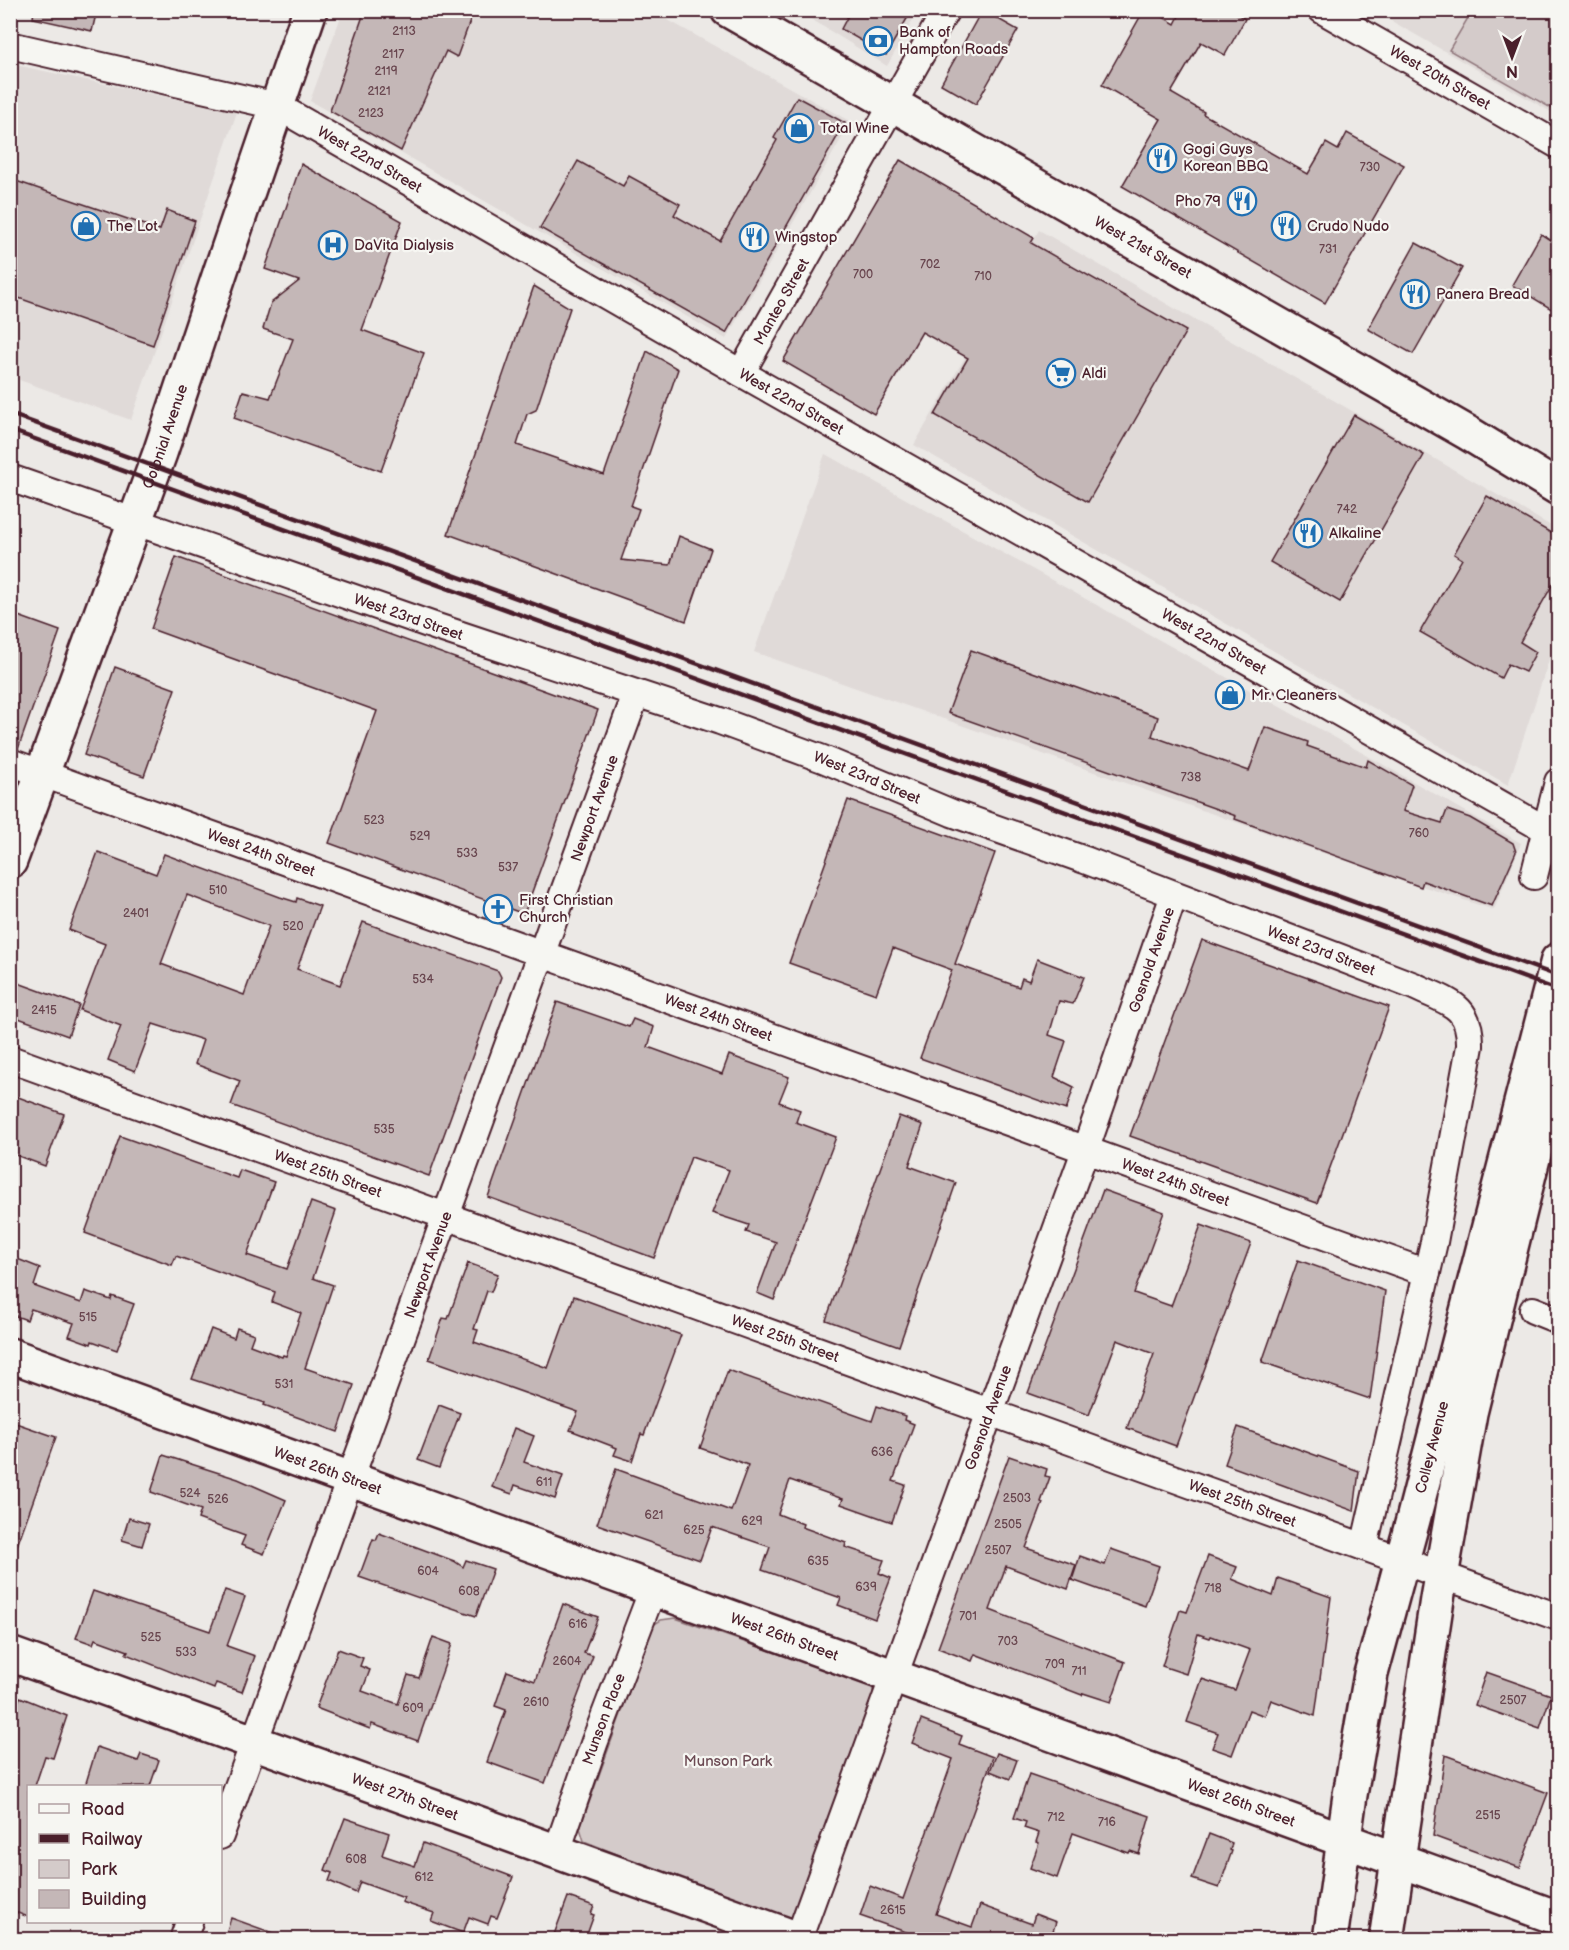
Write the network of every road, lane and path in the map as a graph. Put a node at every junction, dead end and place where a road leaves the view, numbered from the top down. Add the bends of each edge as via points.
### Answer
1 (310, 10) edge
2 (728, 10) edge
3 (946, 10) edge
4 (1322, 10) edge
5 (10, 45) edge
6 (893, 103) junction
7 (277, 106) junction
8 (1558, 145) edge
9 (741, 373) junction
10 (10, 478) edge
11 (1558, 488) edge
12 (135, 523) junction
13 (636, 694) junction
14 (10, 762) edge
15 (42, 773) junction
16 (1558, 782) edge
17 (1546, 830) junction
18 (10, 861) edge
19 (1534, 876) dead end
20 (1174, 895) junction
21 (541, 955) junction
22 (1558, 960) edge
23 (1558, 1057) edge
24 (10, 1059) edge
25 (1085, 1151) junction
26 (446, 1216) junction
27 (1427, 1273) junction
28 (1533, 1310) dead end
29 (1558, 1320) edge
30 (10, 1355) edge
31 (989, 1412) junction
32 (351, 1478) junction
33 (1364, 1547) junction
34 (1402, 1560) junction
35 (1442, 1575) junction
36 (653, 1588) junction
37 (1558, 1617) edge
38 (10, 1654) edge
39 (894, 1676) junction
40 (255, 1742) junction
41 (222, 1831) edge
42 (1344, 1840) junction
43 (556, 1851) junction
44 (1397, 1859) junction
45 (1558, 1917) edge
46 (189, 1923) edge
47 (799, 1939) edge
48 (183, 1940) edge
49 (1330, 1940) edge
50 (1386, 1940) edge

1 - 7 main road, Colonial Avenue
2 - 6 main road, West 21st Street
3 - 6 street, Manteo Street
4 - 8 street, West 20th Street
5 - 7 street, West 22nd Street
6 - 9 street, Manteo Street
6 - 11 main road, West 21st Street
7 - 9 street, West 22nd Street
7 - 12 main road, Colonial Avenue
9 - 17 street, West 22nd Street
10 - 12 street, West 23rd Street
12 - 13 street, West 23rd Street
12 - 15 main road, Colonial Avenue
13 - 20 street, West 23rd Street via 823,759 952,813
13 - 21 street, Newport Avenue
14 - 15 street, West 24th Street
15 - 18 main road, Colonial Avenue
15 - 21 street, West 24th Street
16 - 17 street
17 - 19 street
20 - 25 street, Gosnold Avenue
20 - 27 street, West 23rd Street via 1414,987 1455,1006 1465,1016 1471,1029 1470,1046
21 - 25 street, West 24th Street
21 - 26 street, Newport Avenue
22 - 34 main road, Colley Avenue
23 - 35 main road, Colley Avenue via 1470,1413
24 - 26 street, West 25th Street
25 - 27 street, West 24th Street
25 - 31 street, Gosnold Avenue
26 - 31 street, West 25th Street
26 - 32 street, Newport Avenue
27 - 33 street
28 - 29 street
30 - 32 main road, West 26th Street
31 - 33 street, West 25th Street
31 - 39 street, Gosnold Avenue
32 - 36 main road, West 26th Street
32 - 40 street, Newport Avenue
33 - 34 street, West 25th Street
34 - 35 street, West 25th Street
34 - 42 main road, Colley Avenue via 1367,1691
35 - 37 street, West 25th Street
35 - 44 main road, Colley Avenue
36 - 39 main road, West 26th Street
36 - 43 street, Munson Place
38 - 40 main road, West 27th Street
39 - 42 main road, West 26th Street
39 - 47 street, Gosnold Avenue
40 - 41 street, Newport Avenue
40 - 43 main road, West 27th Street
42 - 44 main road, West 26th Street
42 - 49 main road, Colley Avenue
43 - 47 main road, West 27th Street
44 - 45 main road, West 26th Street
44 - 50 main road, Colley Avenue
46 - 48 street

